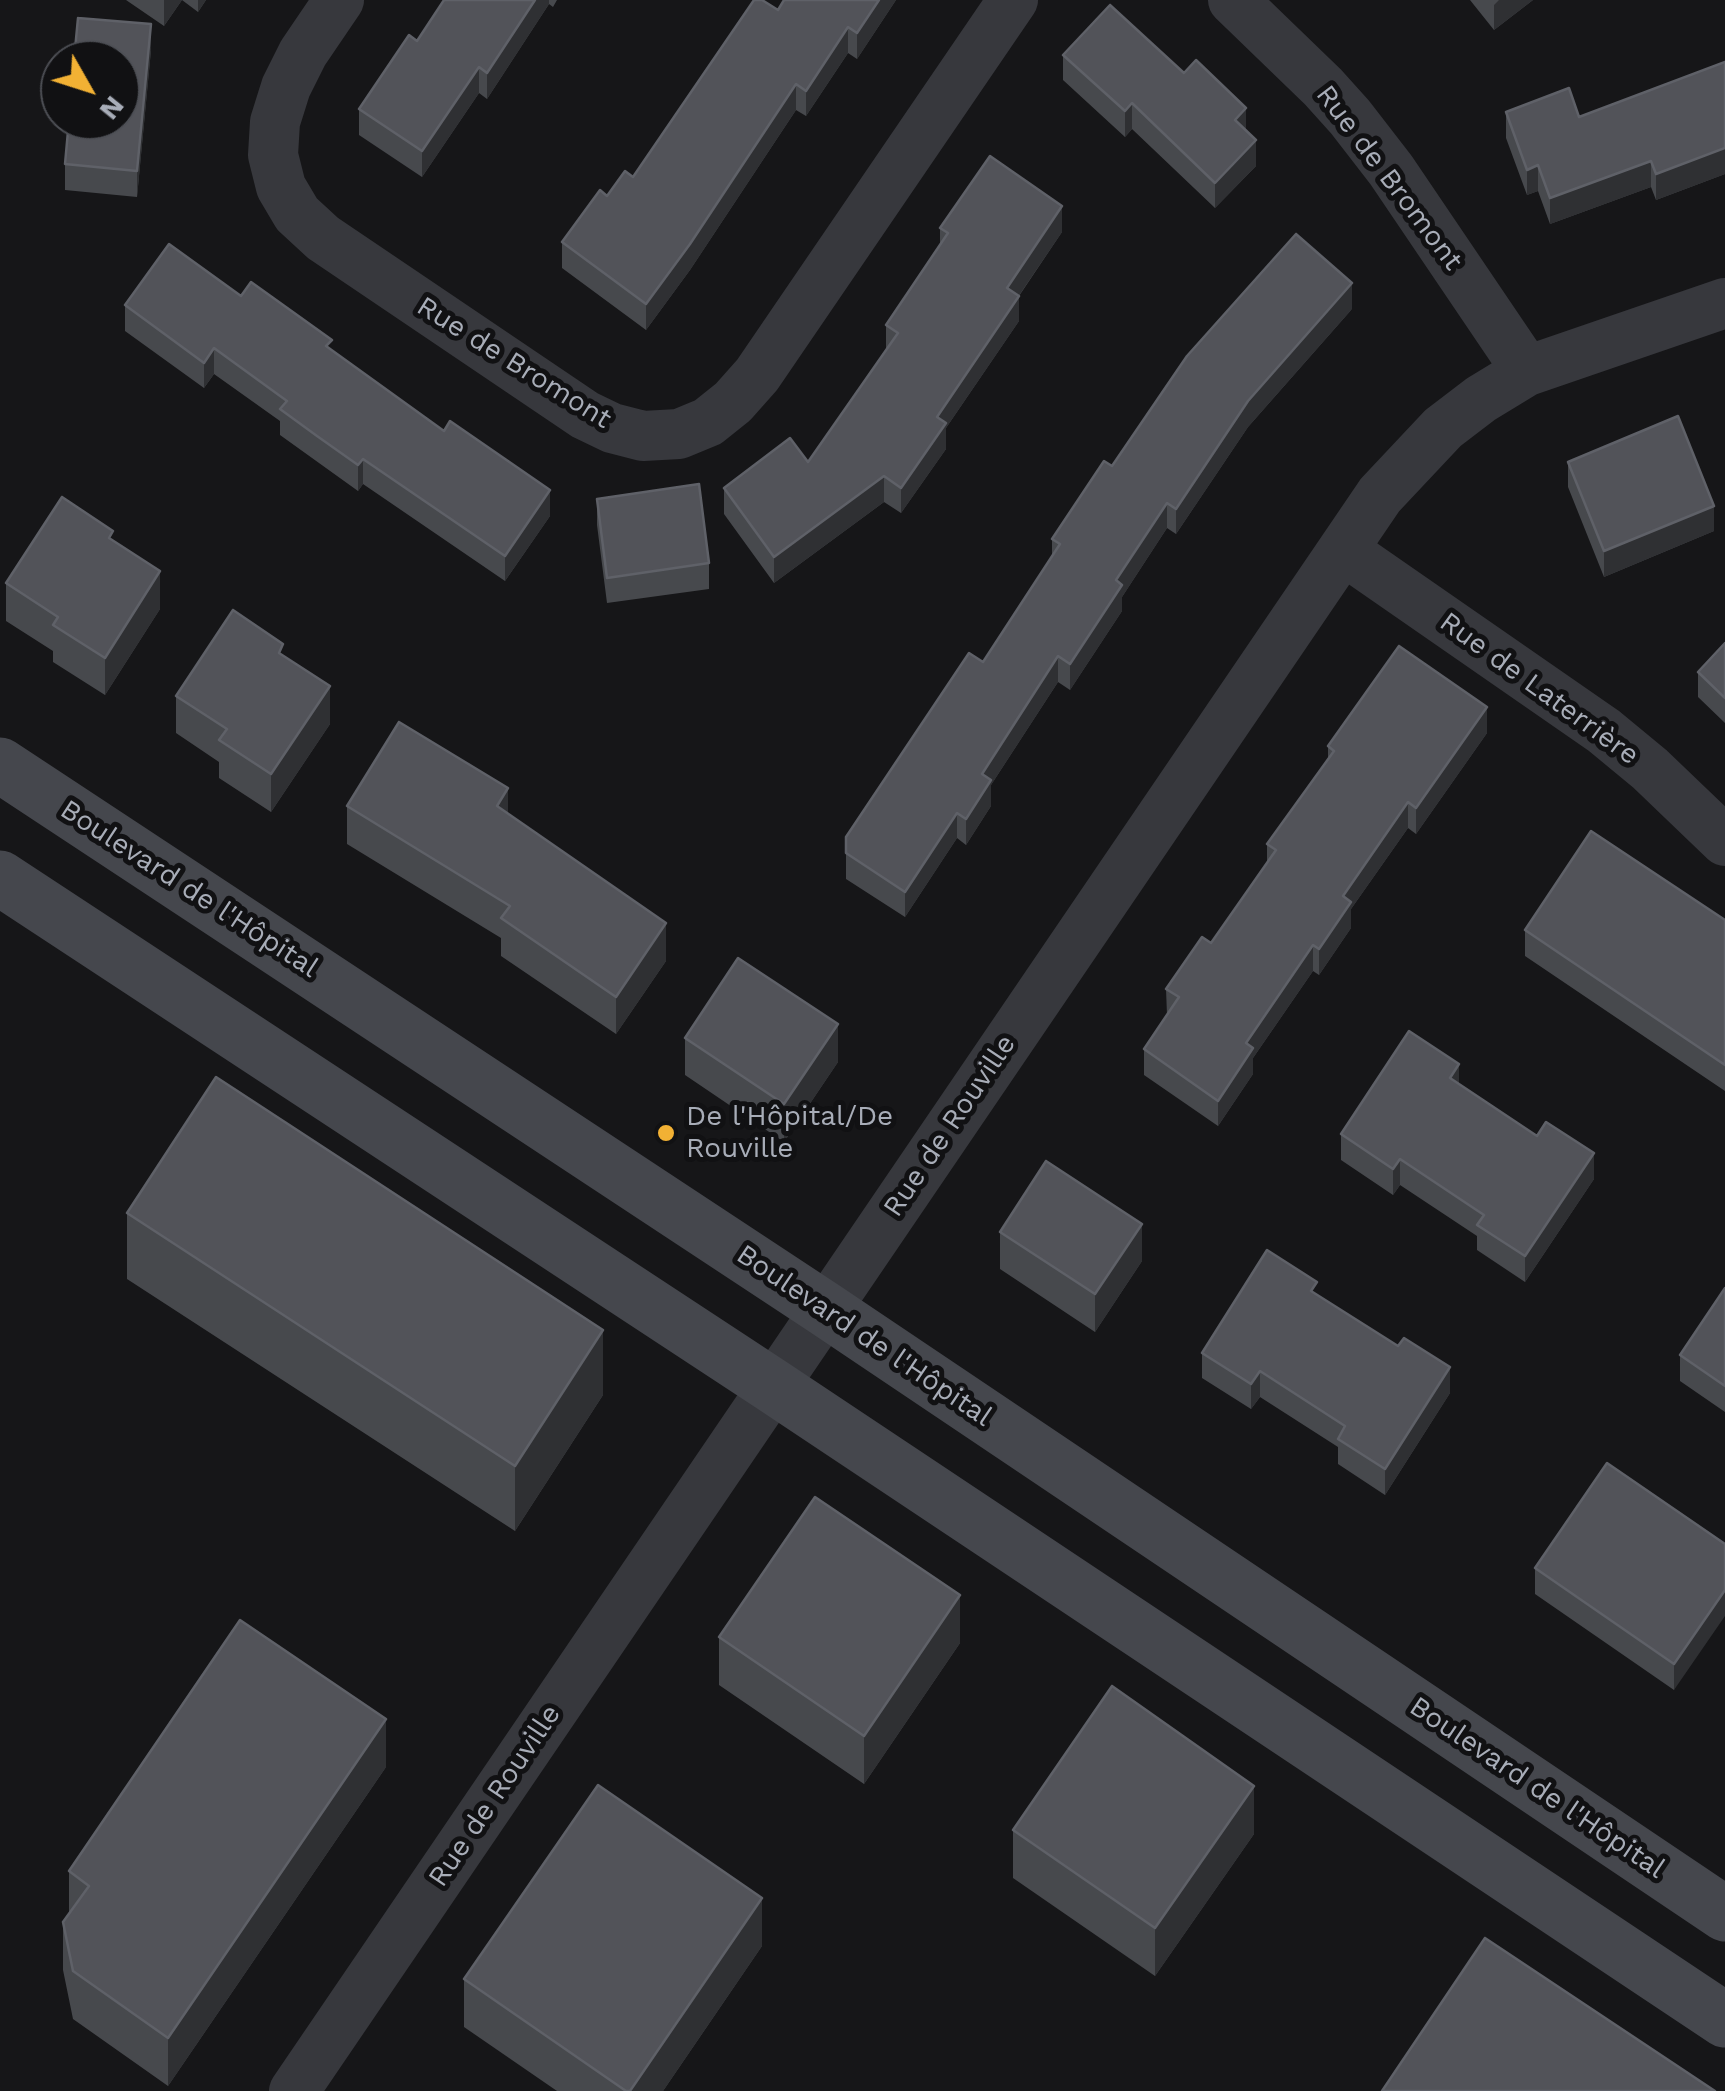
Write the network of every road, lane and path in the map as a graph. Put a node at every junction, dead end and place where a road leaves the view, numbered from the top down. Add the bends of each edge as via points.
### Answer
1 (339, 0) edge
2 (1014, 0) edge
3 (1234, 0) edge
4 (1725, 304) edge
5 (1528, 372) junction
6 (1343, 550) junction
7 (0, 765) edge
8 (1725, 841) edge
9 (0, 878) edge
10 (825, 1309) junction
11 (773, 1386) junction
12 (1725, 1914) edge
13 (1725, 2020) edge
14 (294, 2091) edge

1 - 2 street, Rue de Bromont via 303,53 275,122 272,156 297,214 585,415 642,436 678,434 708,422 757,375
3 - 5 street, Rue de Bromont via 1350,117
4 - 5 street, Rue de Rouville
5 - 6 street, Rue de Rouville via 1443,428 1380,495
6 - 8 street, Rue de Laterrière via 1604,731
6 - 10 street, Rue de Rouville
7 - 10 main road, Boulevard de l'Hôpital
9 - 11 main road
10 - 11 street, Rue de Rouville
10 - 12 main road, Boulevard de l'Hôpital
11 - 13 main road
11 - 14 street, Rue de Rouville

